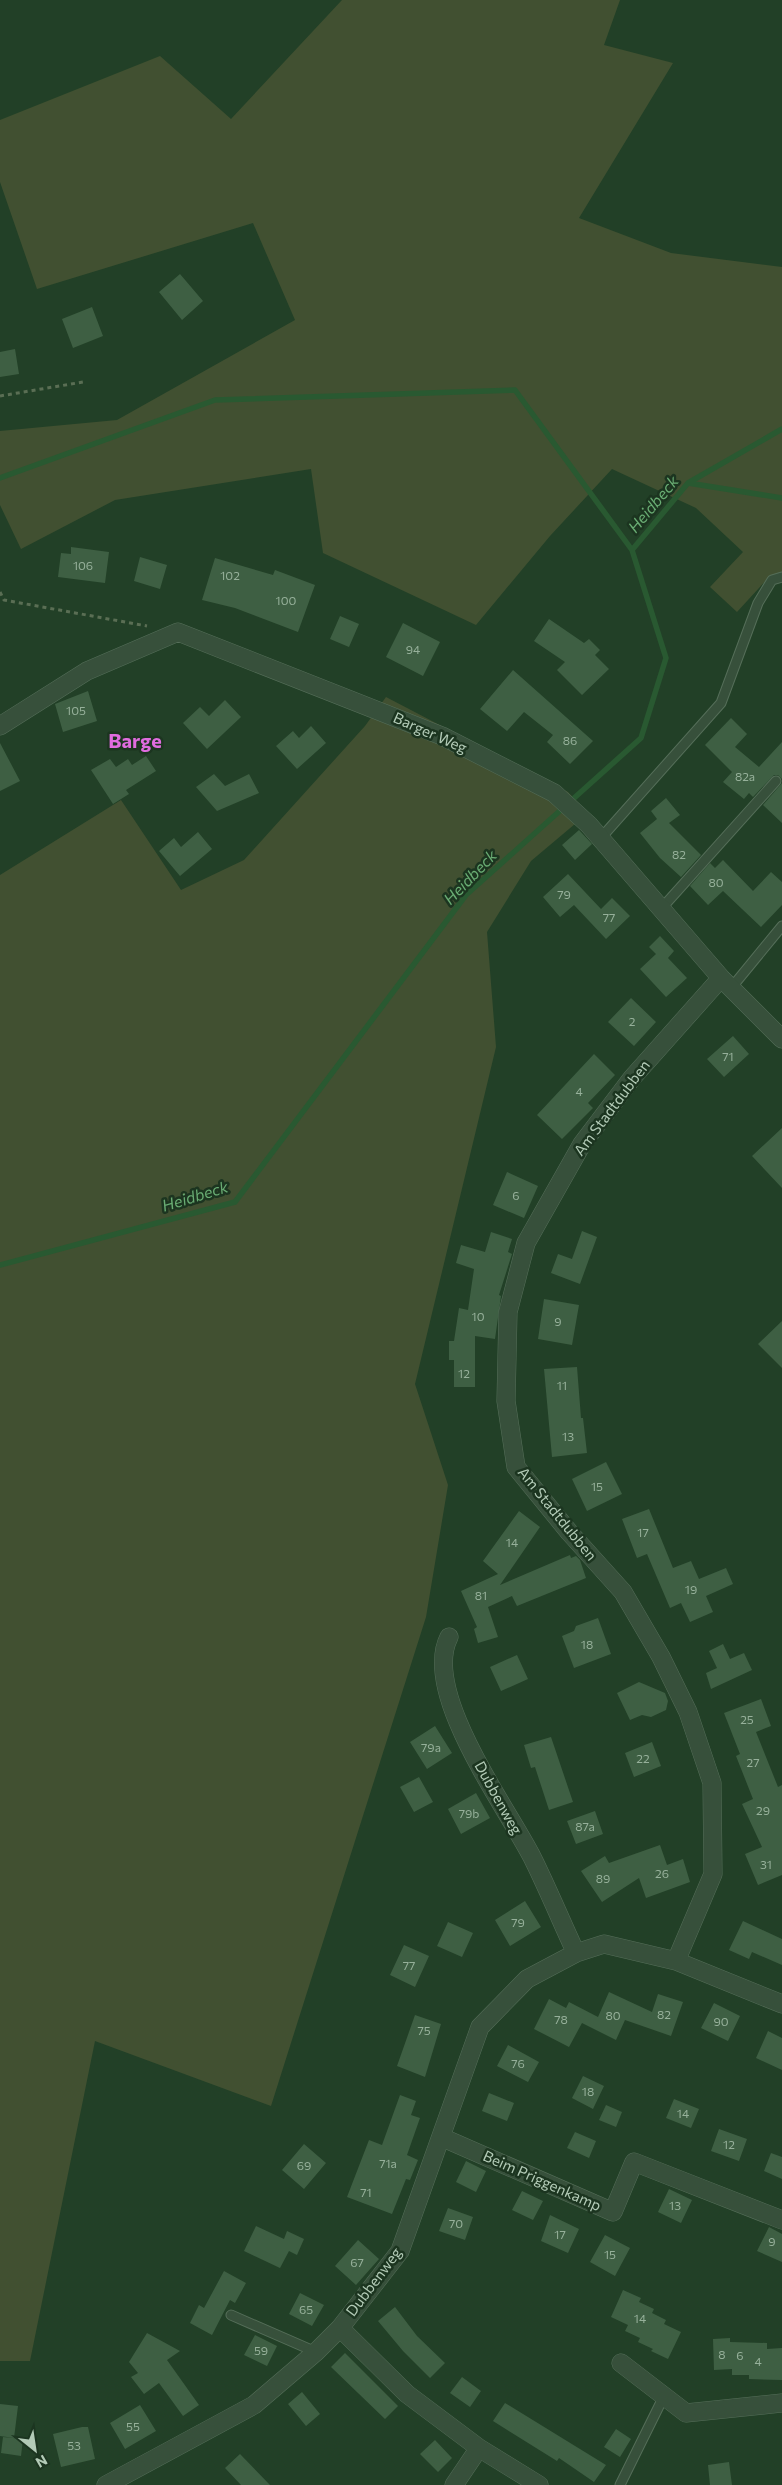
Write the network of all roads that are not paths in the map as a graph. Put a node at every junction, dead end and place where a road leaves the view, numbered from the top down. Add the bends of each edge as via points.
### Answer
1 (782, 577) edge
2 (0, 726) edge
3 (776, 781) dead end
4 (600, 839) junction
5 (661, 909) junction
6 (782, 926) edge
7 (726, 982) junction
8 (782, 1039) edge
9 (449, 1637) dead end
10 (576, 1954) junction
11 (676, 1961) junction
12 (782, 2004) edge
13 (441, 2137) junction
14 (782, 2220) edge
15 (231, 2315) dead end
16 (340, 2328) junction
17 (316, 2352) junction
18 (621, 2363) dead end
19 (664, 2396) junction
20 (782, 2403) edge
21 (479, 2448) junction
22 (106, 2485) edge
23 (454, 2485) edge
24 (539, 2485) edge
25 (620, 2485) edge

1 - 4 lane via 772,580 758,603 721,703
2 - 4 street, Barger Weg via 86,671 178,632 442,736 554,793
3 - 5 lane
4 - 5 street, Barger Weg
5 - 7 street, Barger Weg
6 - 7 lane
7 - 8 street, Barger Weg
7 - 11 street, Am Stadtdubben via 632,1078 582,1144 526,1243 508,1312 506,1401 516,1467 623,1592 688,1712 712,1783 713,1874
9 - 10 street, Dubbenweg via 444,1646 444,1680 462,1734 532,1857
10 - 11 street, Dubbenweg via 604,1944
10 - 13 street, Dubbenweg via 527,1979 480,2026
11 - 12 street, Dubbenweg
13 - 14 street, Beim Priggenkamp via 613,2212 634,2162
13 - 16 street, Dubbenweg via 400,2252
15 - 17 lane
16 - 17 street, Dubbenweg
16 - 21 street via 407,2394
17 - 22 street, Dubbenweg via 254,2405
18 - 19 street
19 - 20 street via 686,2413
19 - 25 lane
21 - 23 street
21 - 24 street

